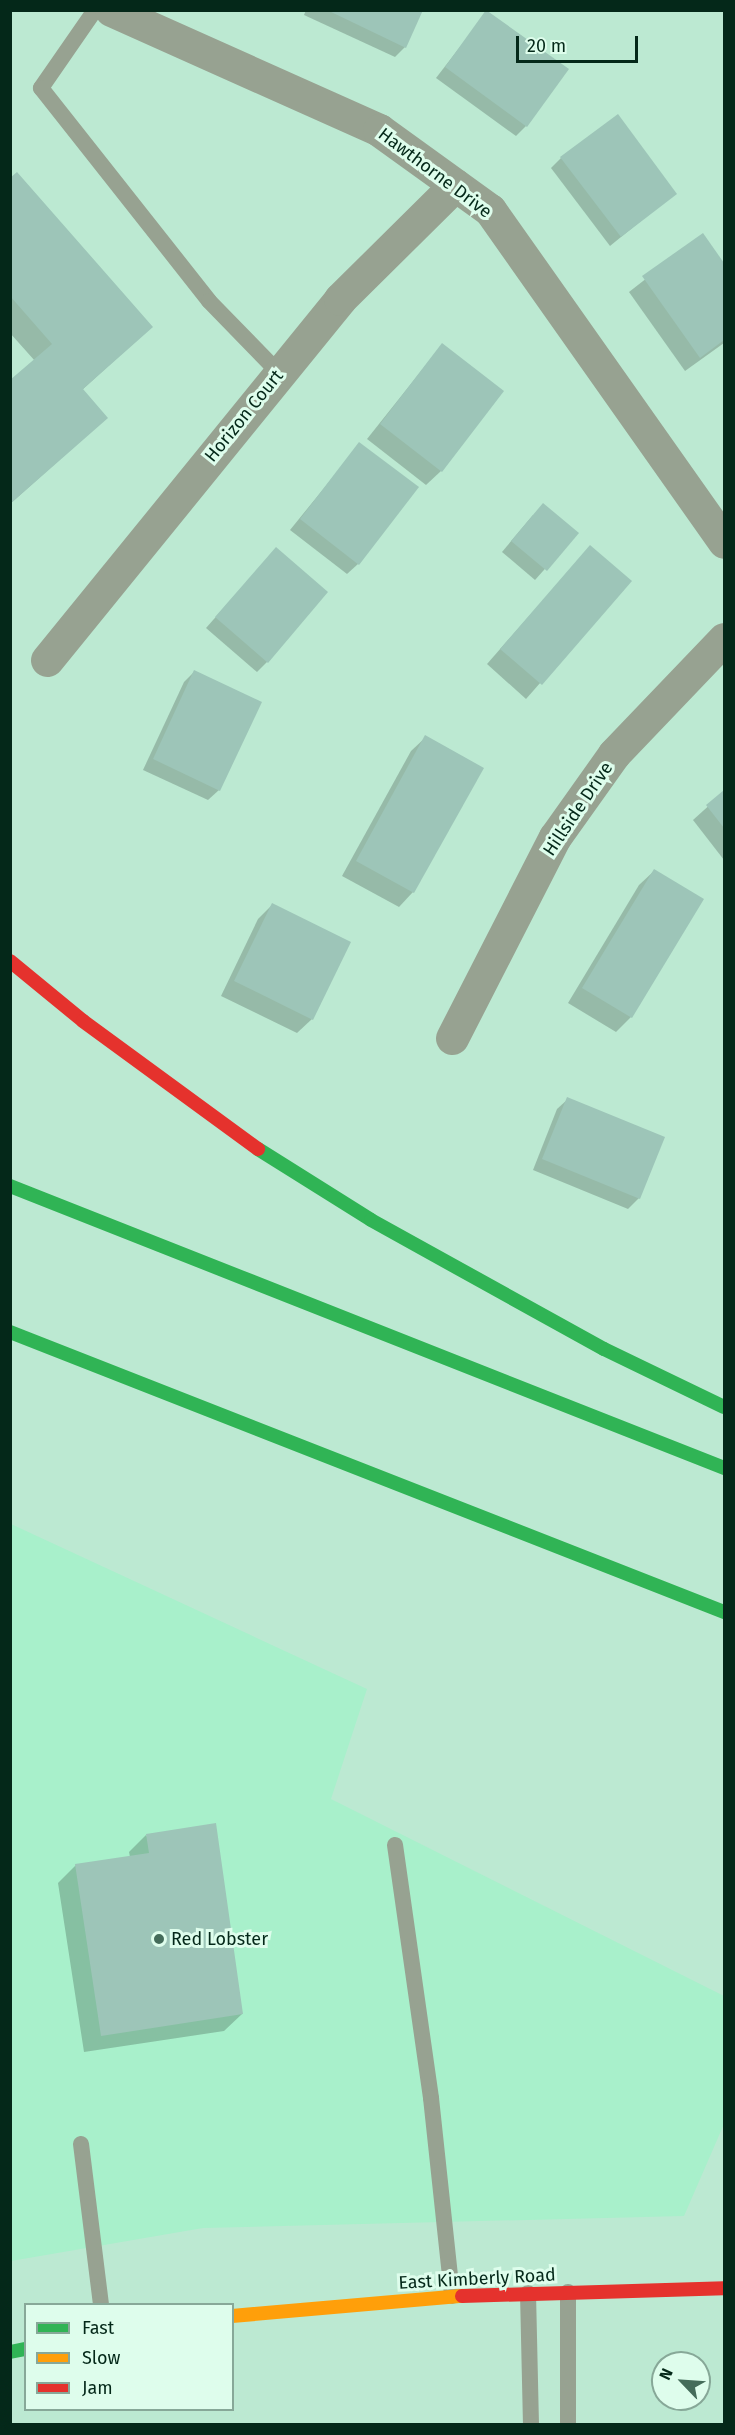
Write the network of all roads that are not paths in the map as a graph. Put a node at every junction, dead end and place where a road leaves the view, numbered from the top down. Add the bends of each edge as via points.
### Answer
1 (95, 10) edge
2 (111, 10) edge
3 (455, 185) junction
4 (279, 372) junction
5 (724, 542) edge
6 (724, 639) edge
7 (47, 660) dead end
8 (10, 961) edge
9 (452, 1038) dead end
10 (10, 1186) edge
11 (10, 1332) edge
12 (37, 1342) junction
13 (10, 1343) edge
14 (724, 1407) edge
15 (724, 1468) edge
16 (724, 1612) edge
17 (395, 1845) dead end
18 (81, 2145) dead end
19 (724, 2288) edge
20 (568, 2292) junction
21 (528, 2293) junction
22 (452, 2296) junction
23 (101, 2303) edge
24 (234, 2316) edge
25 (10, 2333) edge
26 (17, 2351) edge
27 (531, 2424) edge
28 (568, 2424) edge

1 - 4 lane via 42,88 209,301
2 - 3 street, Hawthorne Drive via 379,130
3 - 4 street, Horizon Court via 340,299
3 - 5 street, Hawthorne Drive via 490,210
4 - 7 street, Horizon Court
6 - 9 street, Hillside Drive via 614,754 555,837
8 - 14 main road via 83,1021 243,1140 372,1220 603,1349
10 - 15 main road
11 - 12 main road
12 - 13 main road
12 - 16 main road
17 - 22 lane via 431,2098
18 - 23 lane
19 - 20 main road, East Kimberly Road
20 - 21 main road, East Kimberly Road
20 - 28 lane
21 - 22 main road, East Kimberly Road
21 - 27 lane
22 - 24 main road, East Kimberly Road
25 - 26 lane

